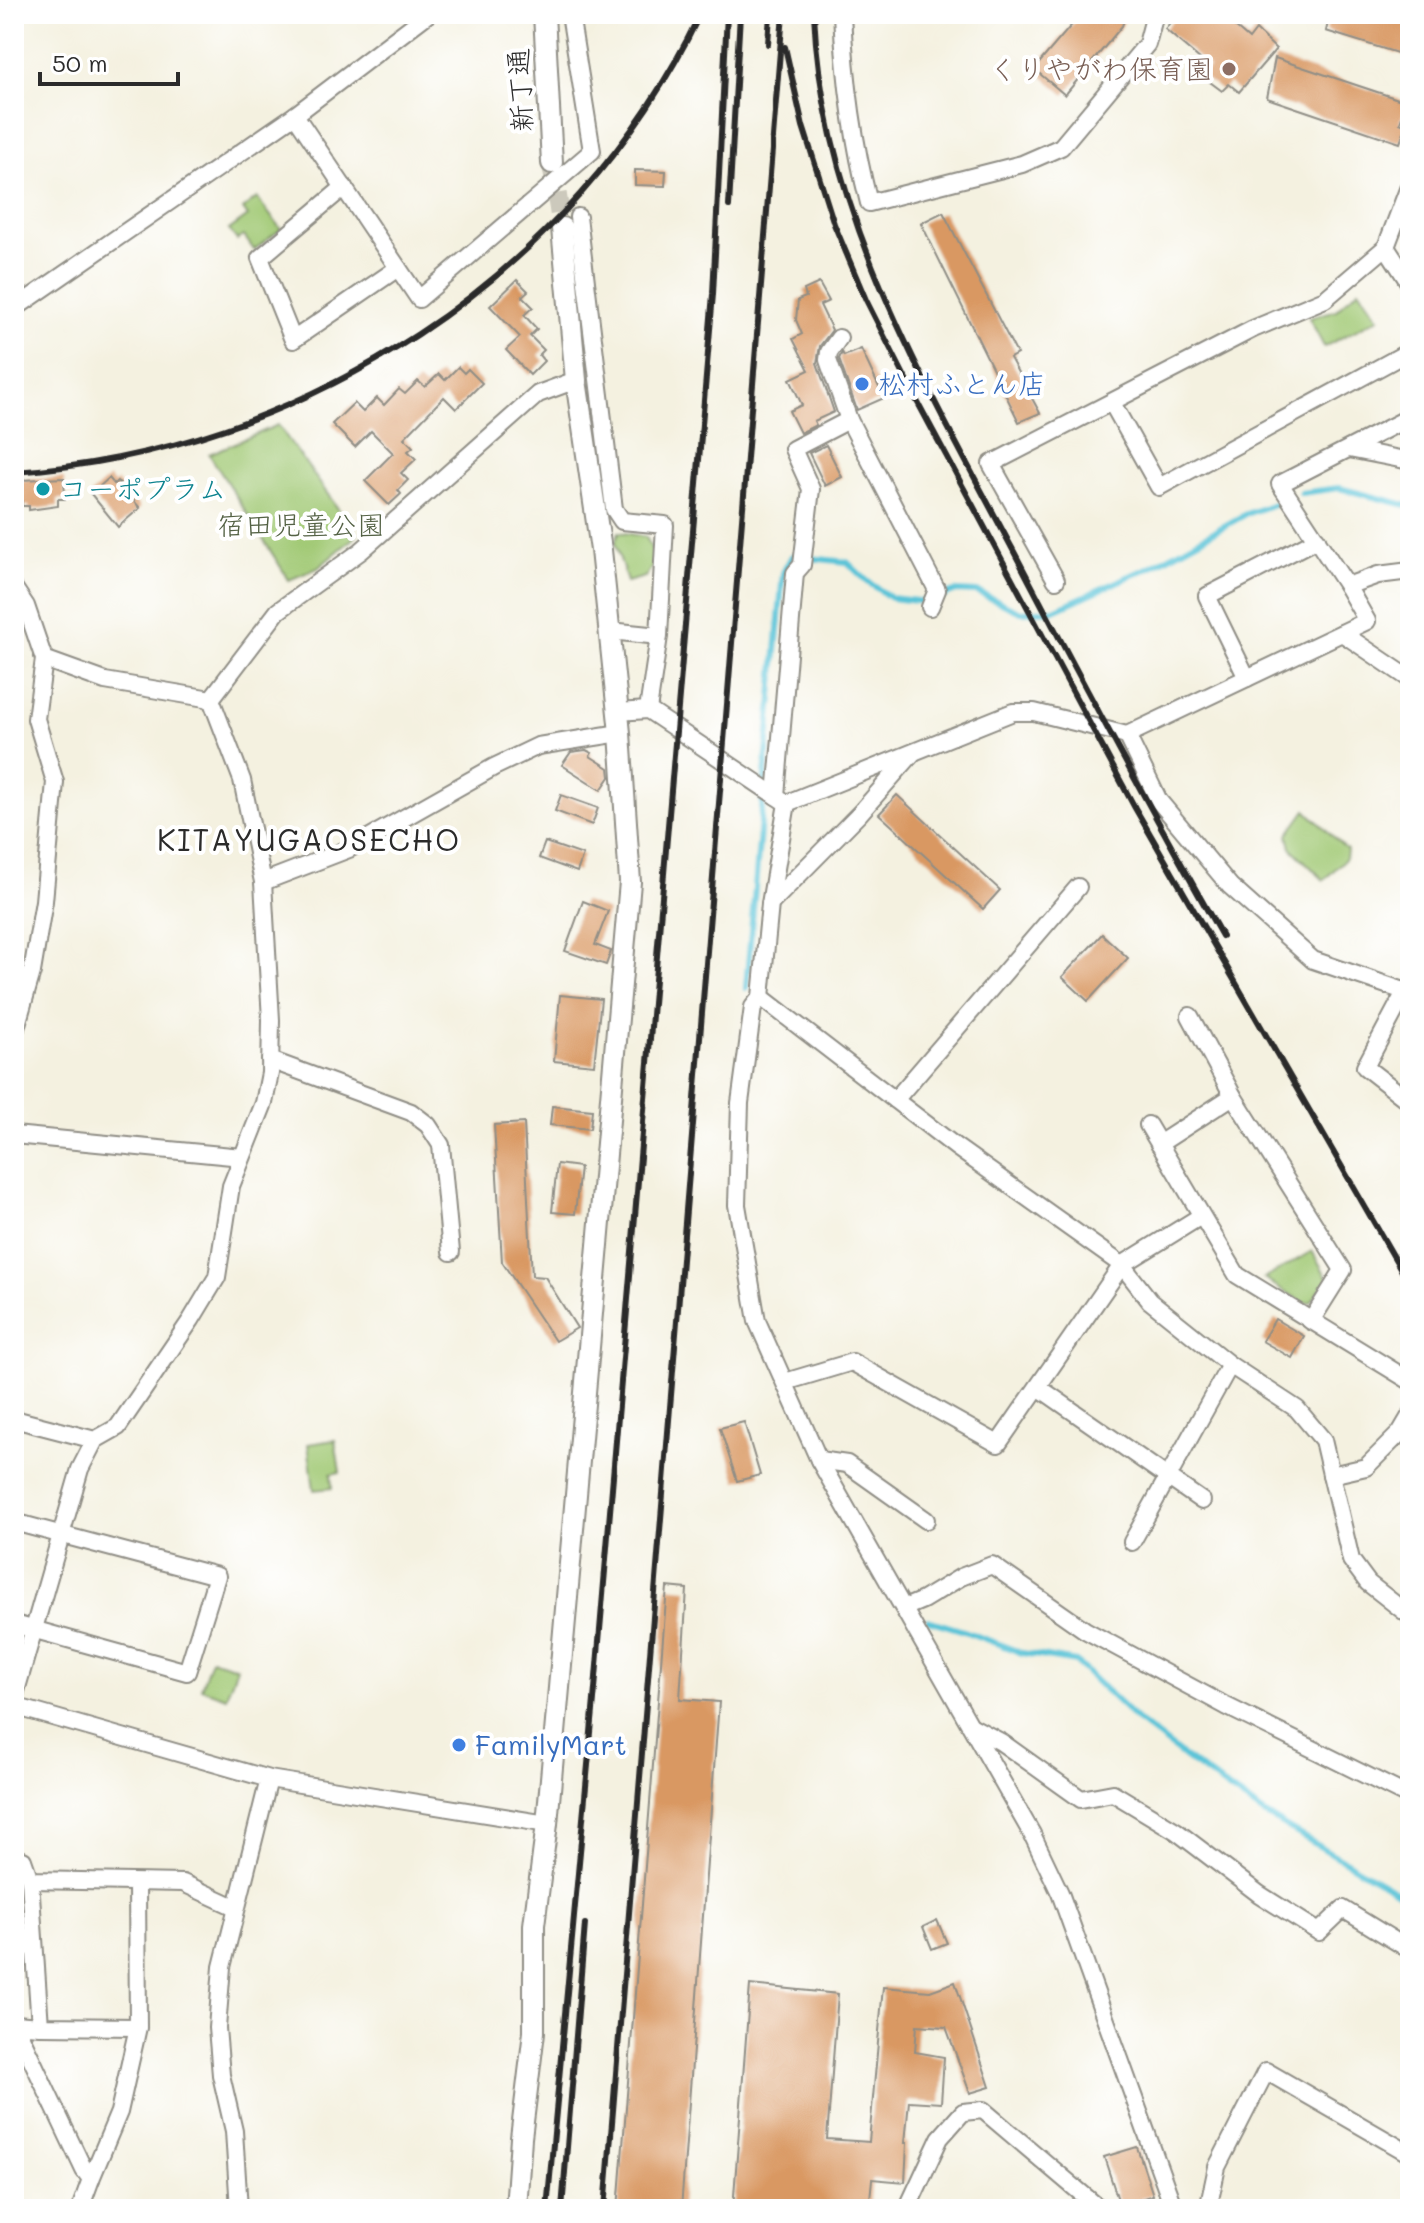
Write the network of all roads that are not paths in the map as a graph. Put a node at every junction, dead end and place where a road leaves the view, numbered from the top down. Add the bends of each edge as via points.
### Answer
1 (428, 14) edge
2 (544, 14) edge
3 (570, 14) edge
4 (842, 14) edge
5 (1155, 14) edge
6 (295, 115) junction
7 (552, 163) tunnel mouth
8 (1410, 184) edge
9 (344, 187) junction
10 (570, 222) joint
11 (1386, 247) junction
12 (398, 268) junction
13 (1410, 284) edge
14 (14, 309) edge
15 (839, 338) dead end
16 (1410, 351) edge
17 (576, 380) junction
18 (1112, 403) junction
19 (1410, 417) edge
20 (849, 420) junction
21 (1349, 449) junction
22 (1410, 461) edge
23 (1317, 539) junction
24 (1410, 571) edge
25 (1056, 580) dead end
26 (1347, 586) junction
27 (14, 588) edge
28 (930, 607) dead end
29 (610, 631) junction
30 (1342, 633) junction
31 (659, 636) junction
32 (44, 659) junction
33 (1247, 678) junction
34 (1410, 679) edge
35 (211, 699) junction
36 (648, 710) junction
37 (618, 712) junction
38 (620, 733) junction
39 (1127, 735) junction
40 (916, 750) junction
41 (781, 799) junction
42 (263, 882) junction
43 (1078, 887) dead end
44 (770, 904) junction
45 (1408, 992) edge
46 (761, 997) junction
47 (1190, 1016) dead end
48 (14, 1035) edge
49 (270, 1060) junction
50 (1233, 1096) junction
51 (895, 1100) junction
52 (1410, 1102) edge
53 (1148, 1125) dead end
54 (14, 1135) edge
55 (1159, 1144) junction
56 (242, 1157) junction
57 (1201, 1216) junction
58 (451, 1252) dead end
59 (1122, 1265) junction
60 (1311, 1321) junction
61 (1230, 1365) junction
62 (1410, 1381) edge
63 (785, 1382) junction
64 (1038, 1387) junction
65 (1410, 1416) edge
66 (14, 1419) edge
67 (95, 1440) junction
68 (819, 1460) junction
69 (1168, 1475) junction
70 (1331, 1475) junction
71 (1202, 1501) dead end
72 (926, 1520) dead end
73 (14, 1522) edge
74 (61, 1534) junction
75 (1132, 1542) dead end
76 (904, 1608) junction
77 (1410, 1616) edge
78 (14, 1624) edge
79 (34, 1629) junction
80 (14, 1698) edge
81 (14, 1706) edge
82 (971, 1726) junction
83 (269, 1779) junction
84 (1410, 1797) edge
85 (547, 1824) junction
86 (14, 1857) edge
87 (30, 1880) junction
88 (137, 1883) junction
89 (235, 1907) junction
90 (1410, 1950) edge
91 (40, 2026) junction
92 (138, 2027) junction
93 (1410, 2154) edge
94 (91, 2179) junction
95 (80, 2209) edge
96 (239, 2209) edge
97 (516, 2209) edge
98 (907, 2209) edge
99 (1100, 2209) edge
100 (1174, 2209) edge
101 (1208, 2209) edge

1 - 6 street
2 - 7 street, 新丁通
3 - 12 street via 592,151 419,299
4 - 5 street via 849,100 869,203 1022,164 1061,147 1147,44
6 - 9 street
6 - 14 street
8 - 11 street
9 - 12 street
9 - 12 street via 260,258 293,340
10 - 17 street
10 - 31 street via 614,509 622,521 665,525
11 - 13 street
11 - 18 street via 1325,299 1253,329
15 - 20 street via 828,360
16 - 18 street via 1159,487
17 - 29 street
17 - 35 street via 538,394 361,551 278,611
18 - 25 street via 991,464
19 - 21 street
20 - 28 street via 937,590
20 - 41 street via 793,449 811,489 803,558 795,573
21 - 22 street
21 - 23 street via 1280,484
23 - 26 street
23 - 33 street via 1207,596
24 - 26 street
26 - 30 street via 1367,621
27 - 32 street via 26,606
29 - 31 street
29 - 37 street
30 - 33 street
30 - 34 street
31 - 36 street
32 - 35 street via 105,681
32 - 48 street via 36,719 55,782 44,901
33 - 39 street
35 - 42 street via 242,780
36 - 37 street
36 - 41 street
37 - 38 street
38 - 42 street via 538,746 349,849
38 - 85 street via 630,882
39 - 40 street via 1034,712 1013,712
39 - 45 street via 1159,801 1230,886 1313,960
40 - 41 street
40 - 44 street
41 - 44 street
42 - 49 street
43 - 51 street
44 - 46 street
45 - 52 street via 1365,1067
46 - 51 street
46 - 63 street via 753,1007 740,1103 737,1205 757,1321
47 - 50 street
49 - 56 street via 264,1103
49 - 58 street via 411,1112 428,1125 441,1145
50 - 55 street
50 - 60 street via 1343,1270
51 - 59 street
53 - 55 street
54 - 56 street
55 - 57 street
56 - 67 street via 231,1186 217,1277 118,1427
57 - 59 street
57 - 60 street via 1237,1275
59 - 61 street via 1150,1301
59 - 64 street
60 - 62 street
61 - 69 street
61 - 70 street via 1297,1409 1323,1440
63 - 64 street via 852,1362 998,1444
63 - 68 street
64 - 69 street
65 - 70 street via 1366,1467
66 - 67 street
67 - 74 street via 80,1469
68 - 72 street via 847,1464
68 - 76 street
69 - 71 street
69 - 75 street
70 - 77 street via 1351,1560 1368,1583
73 - 74 street
74 - 79 street
74 - 79 street via 217,1576 187,1672
76 - 82 street
76 - 84 street via 992,1565 1085,1630
78 - 79 street
79 - 80 street
81 - 83 street
82 - 90 street via 1081,1799 1113,1793 1319,1932 1343,1909
82 - 100 street via 1060,1893
83 - 85 street
83 - 89 street
85 - 97 street via 534,1925 534,2032
86 - 87 street via 23,1860
87 - 88 street
87 - 91 street
88 - 89 street via 183,1883
88 - 92 street
89 - 96 street via 222,1967 217,2028 234,2131
91 - 92 street
91 - 94 street via 15,2024
92 - 94 street via 119,2112
93 - 101 street via 1266,2071 1217,2167
94 - 95 street
98 - 99 street via 940,2138 963,2112 983,2110

